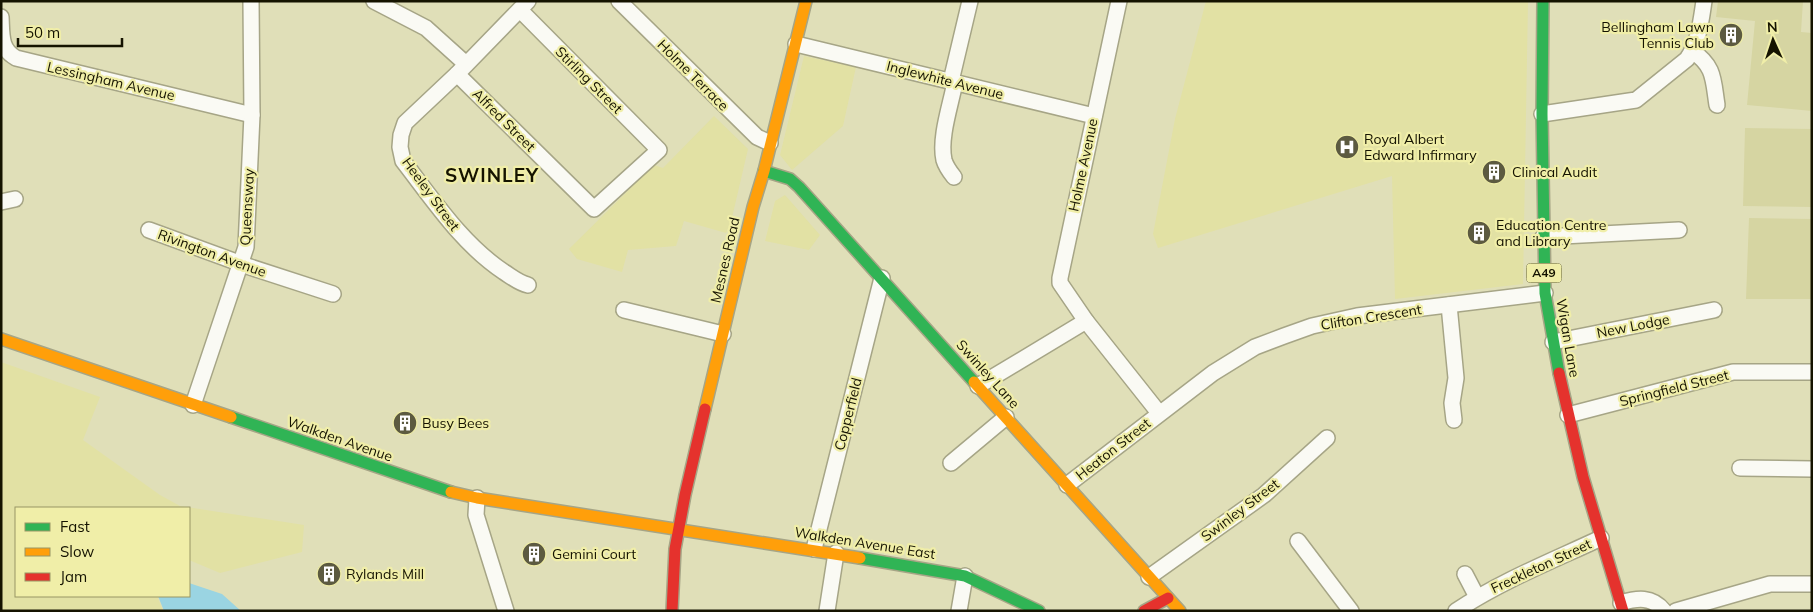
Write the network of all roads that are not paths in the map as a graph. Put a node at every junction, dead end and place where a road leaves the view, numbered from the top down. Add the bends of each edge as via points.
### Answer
1 (251, 1) edge
2 (374, 1) edge
3 (619, 1) edge
4 (806, 1) edge
5 (970, 1) edge
6 (1119, 1) edge
7 (1543, 1) edge
8 (1704, 1) edge
9 (524, 6) edge
10 (1, 18) edge
11 (796, 44) junction
12 (1692, 51) junction
13 (462, 69) junction
14 (953, 81) junction
15 (1718, 105) dead end
16 (1542, 114) junction
17 (252, 115) junction
18 (1094, 116) junction
19 (770, 142) junction
20 (764, 171) junction
21 (954, 177) dead end
22 (594, 209) joint
23 (148, 230) dead end
24 (1679, 230) dead end
25 (1543, 237) junction
26 (242, 264) junction
27 (882, 278) junction
28 (528, 285) dead end
29 (1545, 293) junction
30 (333, 294) dead end
31 (1449, 305) junction
32 (624, 310) dead end
33 (1714, 310) dead end
34 (1086, 321) junction
35 (723, 334) junction
36 (1, 339) edge
37 (1553, 342) junction
38 (1812, 372) edge
39 (978, 386) junction
40 (193, 405) junction
41 (1159, 413) junction
42 (1568, 415) junction
43 (1006, 417) junction
44 (1454, 420) dead end
45 (1327, 438) dead end
46 (951, 463) dead end
47 (1740, 468) dead end
48 (1812, 469) edge
49 (1066, 485) junction
50 (477, 498) junction
51 (679, 528) junction
52 (1601, 538) junction
53 (1298, 541) dead end
54 (814, 549) junction
55 (836, 553) junction
56 (1464, 574) dead end
57 (965, 576) junction
58 (1149, 577) junction
59 (1812, 584) edge
60 (1477, 597) junction
61 (1168, 598) junction
62 (1622, 607) edge
63 (506, 611) edge
64 (672, 611) edge
65 (827, 611) edge
66 (959, 611) edge
67 (1038, 611) edge
68 (1144, 611) edge
69 (1180, 611) edge
70 (1351, 611) edge
71 (1456, 611) edge
72 (1664, 611) edge
73 (1676, 611) edge

1 - 17 street, Queensway
2 - 13 street, Alfred Street via 426,28
3 - 19 street, Holme Terrace via 757,137
4 - 11 main road, Mesnes Road
5 - 14 street
6 - 18 street, Holme Avenue
7 - 16 main road, Wigan Lane / A49
8 - 12 street
9 - 13 street, Heeley Street
9 - 22 street, Stirling Street via 659,150
10 - 17 street, Lessingham Avenue via 3,45 7,53 16,58
11 - 14 street, Inglewhite Avenue
11 - 19 main road, Mesnes Road
12 - 15 street via 1704,59 1712,73
12 - 16 street via 1687,59 1636,100
13 - 22 street, Alfred Street
13 - 28 street, Heeley Street via 405,123 400,147 403,161 459,234 490,263 521,284
14 - 18 street, Inglewhite Avenue
14 - 21 street via 943,151 944,161
16 - 25 main road, Wigan Lane / A49
17 - 26 street, Queensway via 246,247
18 - 34 street, Holme Avenue via 1060,272 1060,284
19 - 20 main road, Mesnes Road
20 - 27 main road, Swinley Lane via 795,183
20 - 35 main road, Mesnes Road
23 - 26 street, Rivington Avenue
24 - 25 street
25 - 29 main road, Wigan Lane / A49
26 - 30 street, Rivington Avenue
26 - 40 street, Queensway
27 - 39 main road, Swinley Lane
27 - 54 street, Copperfield
29 - 31 street, Clifton Crescent
29 - 37 main road, Wigan Lane / A49
31 - 41 street, Clifton Crescent via 1357,316 1284,336 1234,359
31 - 44 street via 1456,378 1452,403
32 - 35 street
33 - 37 street, New Lodge
34 - 39 street
34 - 41 street, Holme Avenue
35 - 51 main road, Mesnes Road
36 - 40 main road, Walkden Avenue
37 - 42 main road, Wigan Lane / A49
38 - 42 street, Springfield Street via 1733,372
39 - 43 main road, Swinley Lane
40 - 50 main road, Walkden Avenue
41 - 49 street, Heaton Street
42 - 52 main road, Wigan Lane / A49
43 - 46 street
43 - 49 main road, Swinley Lane
45 - 58 street, Swinley Street via 1264,495
47 - 48 street
49 - 58 main road, Swinley Lane
50 - 51 main road, Walkden Avenue
50 - 63 street via 476,515
51 - 54 main road, Walkden Avenue East
51 - 64 main road, Mesnes Road
52 - 60 street, Freckleton Street
52 - 62 main road, Wigan Lane / A49
53 - 70 street
54 - 55 main road, Walkden Avenue East
55 - 57 main road, Walkden Avenue East
55 - 65 street
56 - 60 street
57 - 66 street
57 - 67 main road, Walkden Avenue East
58 - 61 main road, Swinley Lane
59 - 73 street via 1770,584
60 - 71 street, Freckleton Street
61 - 68 main road
61 - 69 main road, Swinley Lane
62 - 72 street via 1637,598 1648,599

